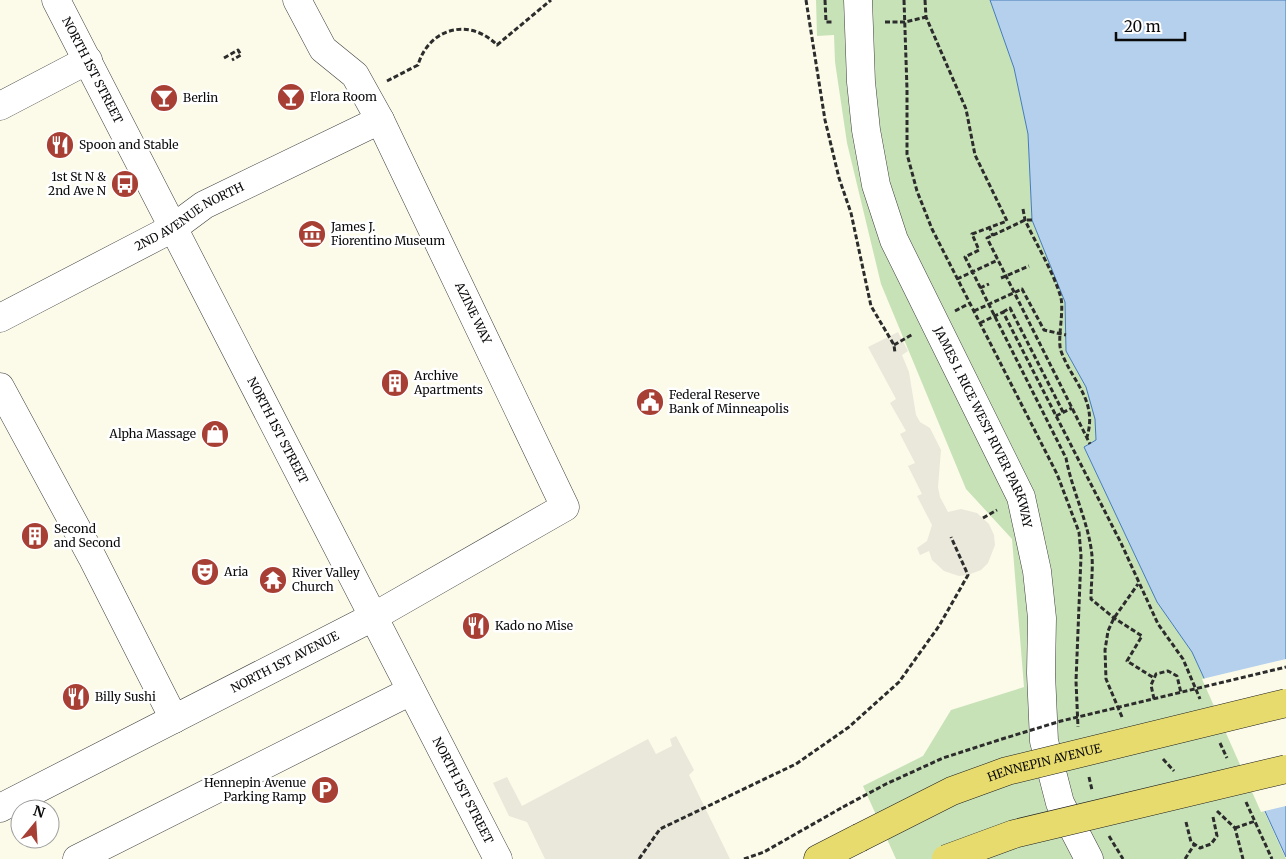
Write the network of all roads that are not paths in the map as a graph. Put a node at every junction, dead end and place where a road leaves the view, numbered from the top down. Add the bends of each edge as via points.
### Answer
1 (56, 0) edge
2 (297, 0) edge
3 (858, 0) edge
4 (88, 60) junction
5 (0, 106) edge
6 (380, 120) junction
7 (173, 228) junction
8 (0, 318) edge
9 (0, 387) edge
10 (565, 507) joint
11 (373, 617) junction
12 (411, 691) junction
13 (1286, 703) edge
14 (174, 718) junction
15 (1286, 769) edge
16 (0, 808) edge
17 (76, 859) edge
18 (498, 859) edge
19 (818, 859) edge
20 (946, 859) edge
21 (1089, 859) edge

1 - 4 street, NORTH 1ST STREET
2 - 6 street, AZINE WAY via 323,49 355,75
3 - 21 street, JAMES I. RICE WEST RIVER PARKWAY via 863,101 876,185 894,240 1022,497 1037,572 1042,618 1044,741 1060,803
4 - 5 street
4 - 7 street, NORTH 1ST STREET
6 - 7 street, 2ND AVENUE NORTH via 204,206
6 - 10 street, AZINE WAY
7 - 8 street, 2ND AVENUE NORTH
7 - 11 street, NORTH 1ST STREET
9 - 14 street
10 - 11 street, NORTH 1ST AVENUE
11 - 12 street, NORTH 1ST STREET
11 - 14 street, NORTH 1ST AVENUE
12 - 17 street
12 - 18 street, NORTH 1ST STREET
13 - 19 main road, HENNEPIN AVENUE, bridge via 1007,771 952,791
14 - 16 street, NORTH 1ST AVENUE
15 - 20 main road, bridge via 1014,834

